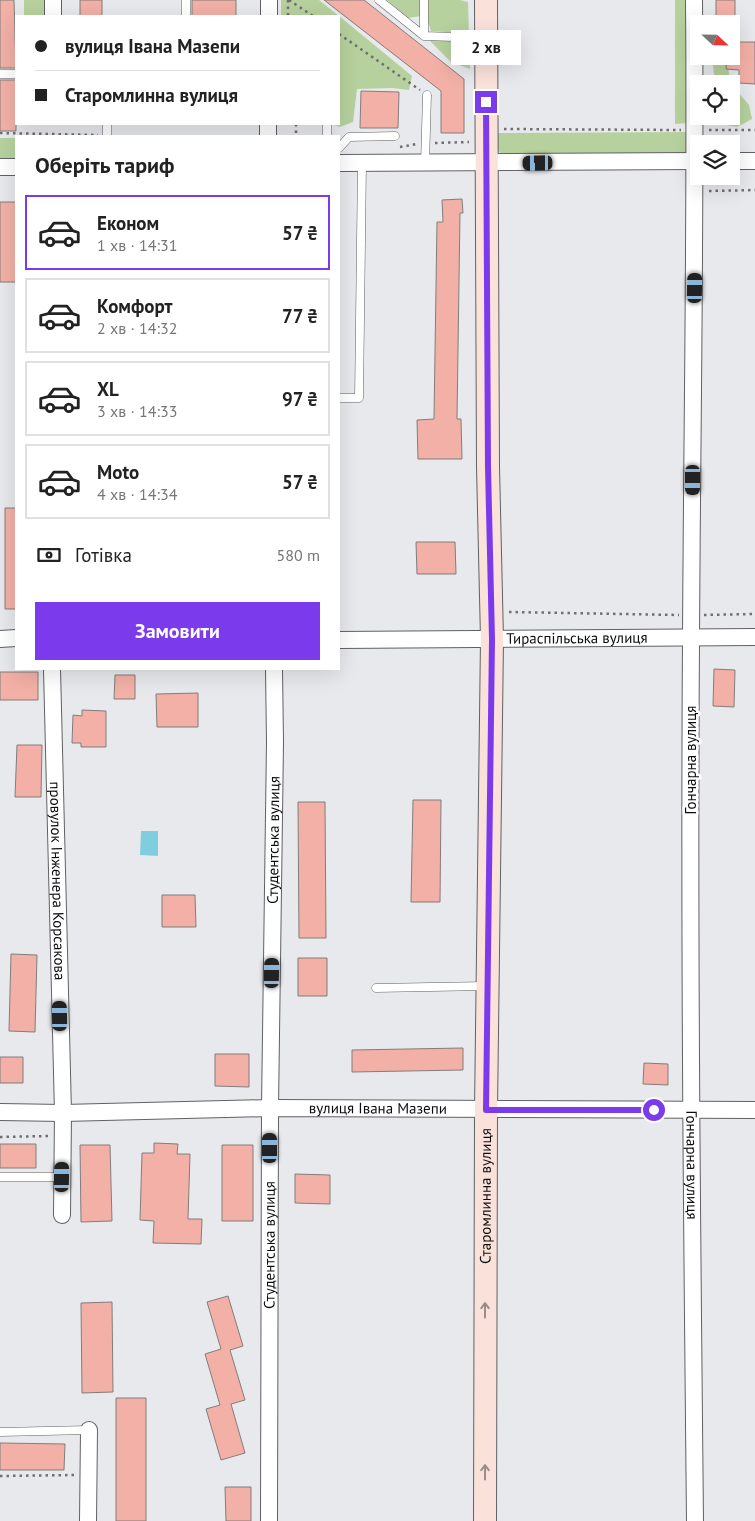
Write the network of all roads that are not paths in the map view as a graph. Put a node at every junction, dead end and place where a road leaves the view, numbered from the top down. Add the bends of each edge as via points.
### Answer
1 (53, 0) edge
2 (186, 0) edge
3 (270, 0) edge
4 (379, 0) edge
5 (424, 0) edge
6 (486, 0) edge
7 (694, 0) edge
8 (53, 15) edge
9 (186, 15) edge
10 (269, 15) edge
11 (424, 36) junction
12 (486, 38) junction
13 (0, 74) edge
14 (15, 74) edge
15 (427, 95) road end
16 (695, 135) edge
17 (395, 136) dead end
18 (340, 147) edge
19 (690, 161) edge
20 (740, 161) edge
21 (755, 161) edge
22 (340, 163) edge
23 (362, 163) junction
24 (487, 163) junction
25 (425, 164) junction
26 (0, 167) edge
27 (15, 167) edge
28 (696, 185) edge
29 (340, 398) edge
30 (691, 637) junction
31 (755, 637) edge
32 (15, 638) edge
33 (0, 639) edge
34 (492, 639) junction
35 (340, 640) edge
36 (52, 670) edge
37 (274, 670) edge
38 (488, 986) junction
39 (376, 988) dead end
40 (270, 1108) junction
41 (486, 1110) junction
42 (691, 1110) junction
43 (755, 1110) edge
44 (0, 1112) edge
45 (63, 1113) junction
46 (0, 1177) edge
47 (62, 1177) junction
48 (62, 1215) dead end
49 (89, 1430) joint
50 (0, 1432) edge
51 (88, 1521) edge
52 (268, 1521) edge
53 (485, 1521) edge
54 (695, 1521) edge

1 - 8 street
2 - 9 lane
3 - 10 street
4 - 11 lane
5 - 11 lane
6 - 12 street, Старомлинна вулиця
7 - 16 street, Гончарна вулиця
11 - 12 lane
12 - 24 street, Старомлинна вулиця via 479,138
13 - 14 lane
15 - 25 lane
17 - 18 lane via 349,137
19 - 24 street
20 - 21 street
22 - 23 street
23 - 25 street
23 - 29 lane via 359,398
24 - 25 street
24 - 34 street, Старомлинна вулиця
26 - 27 street
28 - 30 street, Гончарна вулиця
30 - 31 street, Тираспільська вулиця
30 - 34 street, Тираспільська вулиця
30 - 42 street, Гончарна вулиця
32 - 33 street
34 - 35 street, Тираспільська вулиця
34 - 38 street, Старомлинна вулиця
36 - 45 street, провулок Інженера Корсакова
37 - 40 street, Студентська вулиця
38 - 39 lane
38 - 41 street, Старомлинна вулиця
40 - 41 street, вулиця Івана Мазепи
40 - 45 street, вулиця Івана Мазепи
40 - 52 street, Студентська вулиця
41 - 42 street, вулиця Івана Мазепи
53 -> 41 street, Старомлинна вулиця
42 - 43 street, вулиця Івана Мазепи
42 - 54 street, Гончарна вулиця
44 - 45 street, вулиця Івана Мазепи
45 - 47 street, провулок Інженера Корсакова
46 - 47 lane
47 - 48 street, провулок Інженера Корсакова
49 - 50 lane
49 - 51 street

